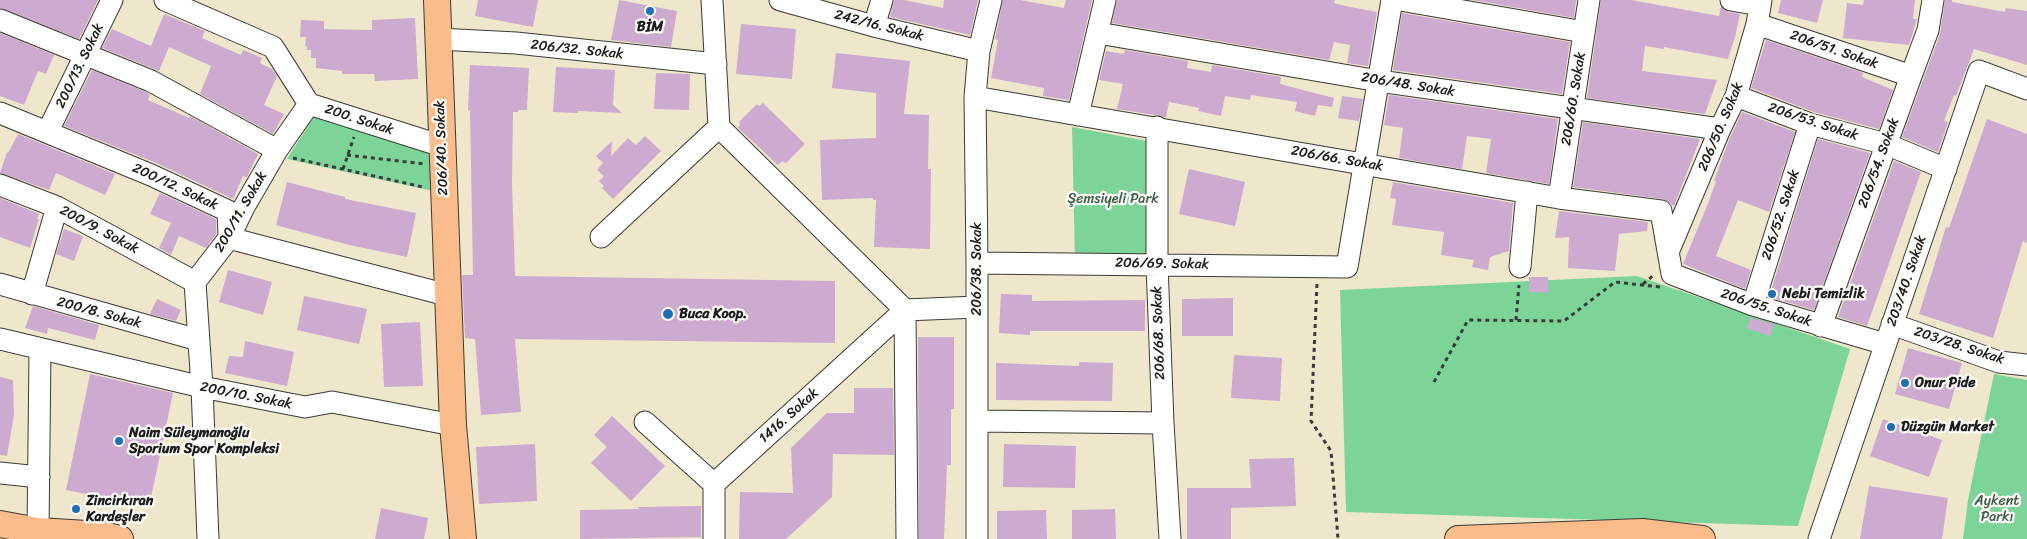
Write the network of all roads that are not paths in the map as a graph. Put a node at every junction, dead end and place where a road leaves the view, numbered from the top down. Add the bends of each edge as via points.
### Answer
1 (112, 0) edge
2 (165, 0) edge
3 (437, 0) edge
4 (712, 0) edge
5 (882, 0) edge
6 (991, 0) edge
7 (1105, 0) edge
8 (1392, 0) edge
9 (1400, 0) edge
10 (1589, 0) edge
11 (1731, 0) edge
12 (1933, 0) edge
13 (788, 1) edge
14 (197, 7) edge
15 (1760, 10) edge
16 (0, 20) edge
17 (874, 26) junction
18 (1584, 32) junction
19 (1098, 33) junction
20 (438, 39) junction
21 (979, 51) junction
22 (87, 54) junction
23 (716, 64) junction
24 (1912, 76) junction
25 (1379, 81) junction
26 (2027, 89) edge
27 (1736, 96) junction
28 (975, 97) junction
29 (309, 104) junction
30 (1573, 109) junction
31 (0, 113) edge
32 (1078, 115) junction
33 (1810, 124) junction
34 (719, 127) junction
35 (1157, 127) junction
36 (1720, 130) junction
37 (48, 132) junction
38 (1886, 144) junction
39 (276, 152) junction
40 (442, 156) junction
41 (1364, 164) junction
42 (1946, 169) junction
43 (0, 185) edge
44 (1527, 192) junction
45 (1559, 198) junction
46 (57, 207) junction
47 (601, 237) dead end
48 (229, 238) junction
49 (1669, 250) junction
50 (977, 263) junction
51 (1157, 264) junction
52 (1520, 267) road end
53 (195, 282) junction
54 (0, 284) edge
55 (32, 294) junction
56 (447, 296) junction
57 (1753, 305) junction
58 (977, 307) junction
59 (905, 310) junction
60 (1821, 326) junction
61 (1889, 334) junction
62 (0, 339) edge
63 (198, 340) junction
64 (40, 350) junction
65 (2027, 365) edge
66 (202, 387) junction
67 (978, 421) junction
68 (645, 422) dead end
69 (1163, 423) junction
70 (453, 425) junction
71 (0, 474) edge
72 (39, 477) junction
73 (714, 484) junction
74 (0, 524) edge
75 (46, 535) edge
76 (1633, 536) edge
77 (120, 539) edge
78 (208, 539) edge
79 (464, 539) edge
80 (714, 539) edge
81 (907, 539) edge
82 (977, 539) edge
83 (1170, 539) edge
84 (1458, 539) edge
85 (1702, 539) edge
86 (1819, 539) edge

1 - 22 street, 200/13. Sokak
2 - 14 street, 200. Sokak
3 - 20 main road, 206/40. Sokak
4 - 23 street
5 - 17 street
6 - 21 street, 206/38. Sokak
7 - 19 street
8 - 25 street
9 - 18 street
10 - 18 street, 206/60. Sokak
11 - 15 street, 206/51. Sokak
12 - 24 street, 206/54. Sokak via 1928,30
13 - 17 street, 242/16. Sokak
14 - 29 street, 200. Sokak via 273,47
15 - 24 street, 206/51. Sokak
15 - 27 street, 206/50. Sokak
16 - 22 street
17 - 21 street, 242/16. Sokak
18 - 30 street, 206/60. Sokak
19 - 25 street, 206/48. Sokak
19 - 32 street
20 - 23 street, 206/32. Sokak via 516,43
20 - 40 main road, 206/40. Sokak
21 - 28 street, 206/38. Sokak
22 - 37 street, 200/13. Sokak
22 - 39 street via 151,81
23 - 34 street
24 - 38 street, 206/54. Sokak
25 - 30 street, 206/48. Sokak
25 - 41 street
26 - 42 street, 203/40. Sokak via 1979,72
27 - 33 street, 206/53. Sokak
27 - 36 street, 206/50. Sokak
28 - 32 street, 206/66. Sokak
28 - 50 street, 206/38. Sokak
29 - 39 street, 200/11. Sokak
29 - 40 street, 200. Sokak
30 - 36 street, 206/48. Sokak
30 - 45 street, 206/60. Sokak
31 - 37 street, 200/12. Sokak
32 - 35 street, 206/66. Sokak
33 - 38 street, 206/53. Sokak
33 - 57 street, 206/52. Sokak
34 - 47 street
34 - 59 street
35 - 41 street, 206/66. Sokak
35 - 51 street, 206/68. Sokak
36 - 49 street, 206/50. Sokak
37 - 48 street, 200/12. Sokak via 228,211
38 - 42 street, 206/53. Sokak
38 - 60 street, 206/54. Sokak
39 - 48 street, 200/11. Sokak
40 - 56 main road, 206/40. Sokak
41 - 44 street, 206/66. Sokak
41 - 51 street, 206/69. Sokak via 1348,267
42 - 61 street, 203/40. Sokak
43 - 46 street, 200/9. Sokak
44 - 45 street, 206/66. Sokak
44 - 52 street
45 - 49 street, 206/66. Sokak via 1661,211
46 - 53 street, 200/9. Sokak
46 - 55 street
48 - 53 street, 200/11. Sokak
48 - 56 street
49 - 57 street, 206/55. Sokak via 1672,274
50 - 51 street, 206/69. Sokak
50 - 58 street, 206/38. Sokak
51 - 69 street, 206/68. Sokak
53 - 63 street
54 - 55 street, 200/8. Sokak
55 - 63 street, 200/8. Sokak
56 - 70 main road, 206/40. Sokak
57 - 60 street, 206/55. Sokak
58 - 59 street
58 - 67 street, 206/38. Sokak
59 - 73 street, 1416. Sokak
59 - 81 street
60 - 61 street, 206/55. Sokak
61 - 65 street, 203/28. Sokak via 1999,362
61 - 86 street, 203/40. Sokak
62 - 64 street, 200/10. Sokak
63 - 66 street
64 - 66 street, 200/10. Sokak
64 - 72 street
66 - 70 street, 200/10. Sokak via 305,407 332,402
66 - 78 street
67 - 69 street
67 - 82 street, 206/38. Sokak
68 - 73 street
69 - 83 street, 206/68. Sokak
70 - 79 main road
71 - 72 street
72 - 75 street
73 - 80 street
74 - 75 main road
75 - 77 main road via 103,535
76 - 84 main road
76 - 85 main road

